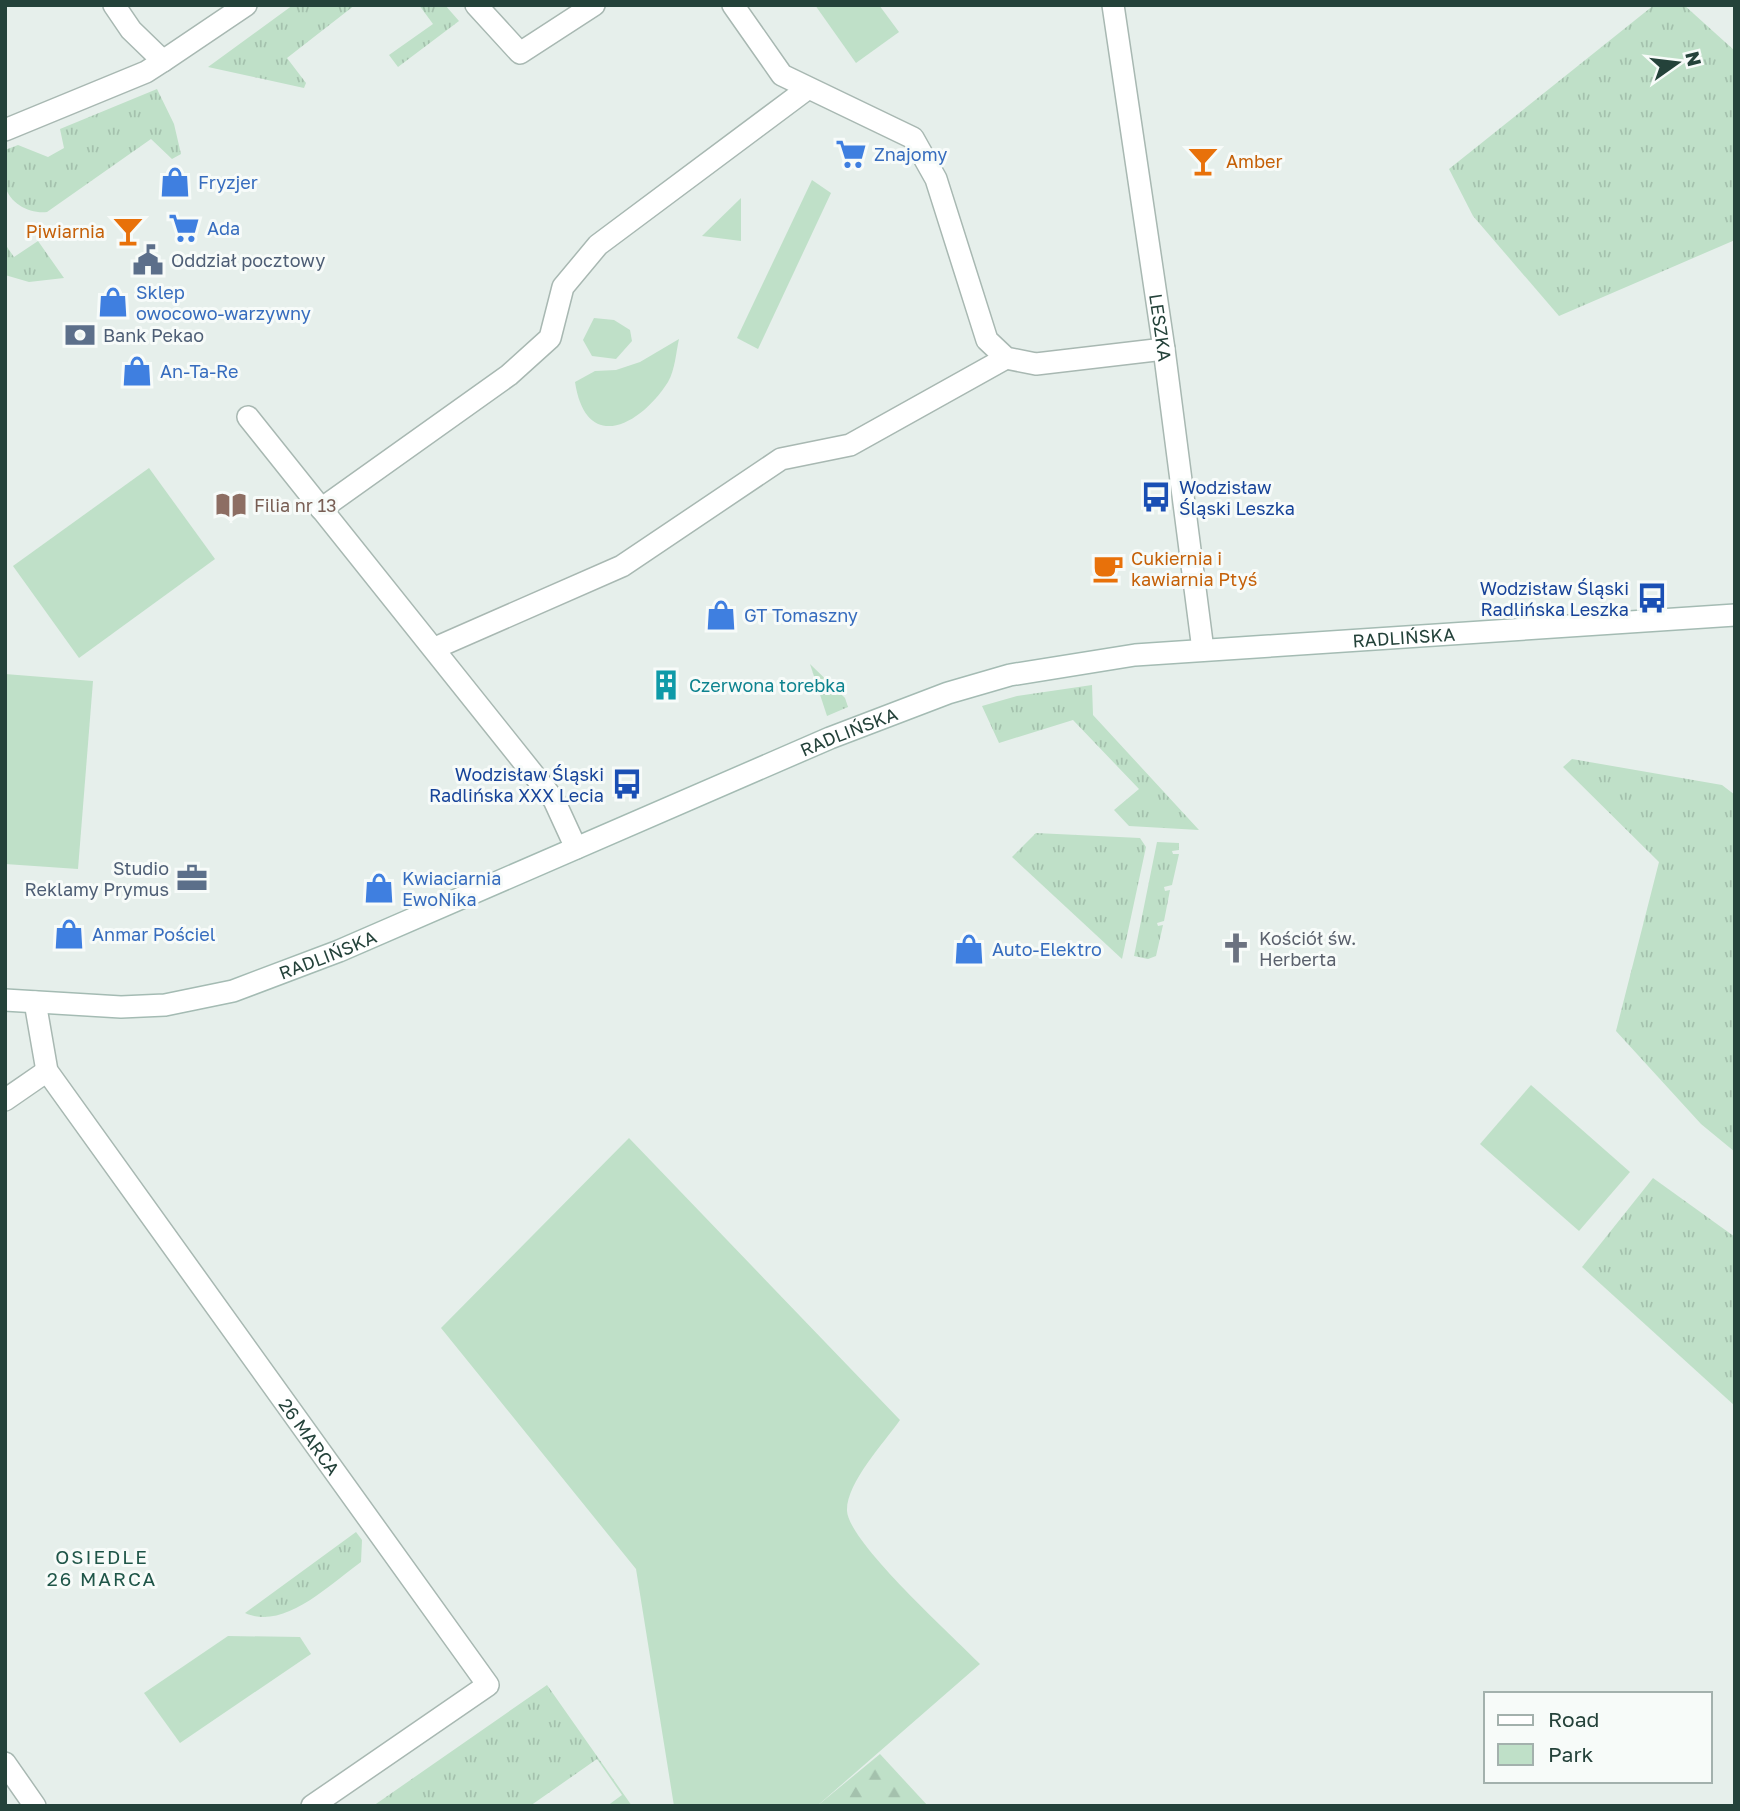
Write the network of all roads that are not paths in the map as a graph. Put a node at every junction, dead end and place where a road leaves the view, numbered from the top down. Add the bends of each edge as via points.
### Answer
1 (114, 5) edge
2 (246, 5) edge
3 (476, 5) edge
4 (594, 5) edge
5 (733, 5) edge
6 (1113, 5) edge
7 (163, 61) junction
8 (807, 89) junction
9 (5, 130) edge
10 (1164, 349) junction
11 (1006, 358) junction
12 (248, 417) dead end
13 (321, 509) junction
14 (1735, 615) edge
15 (435, 648) junction
16 (1203, 650) junction
17 (576, 848) junction
18 (5, 1000) edge
19 (35, 1002) junction
20 (47, 1071) junction
21 (5, 1101) edge
22 (5, 1763) edge
23 (35, 1806) edge
24 (312, 1806) edge

1 - 7 street via 131,30
2 - 7 street
3 - 4 street via 520,53
5 - 8 street via 782,75
6 - 10 street, LESZKA
7 - 9 street
8 - 11 street via 913,138 936,179 987,340
8 - 13 street via 598,245 563,287 550,338 509,374
10 - 11 street via 1037,364
10 - 16 street, LESZKA
11 - 15 street via 850,445 781,459 622,566
12 - 13 street
13 - 15 street
14 - 16 street, RADLIŃSKA
15 - 17 street via 554,800
16 - 17 street, RADLIŃSKA via 1111,658 1010,675 948,692
17 - 19 street, RADLIŃSKA via 339,951 233,991 121,1007
18 - 19 street, RADLIŃSKA
19 - 20 street, 26 MARCA
20 - 21 street
20 - 24 street, 26 MARCA via 488,1685
22 - 23 street

